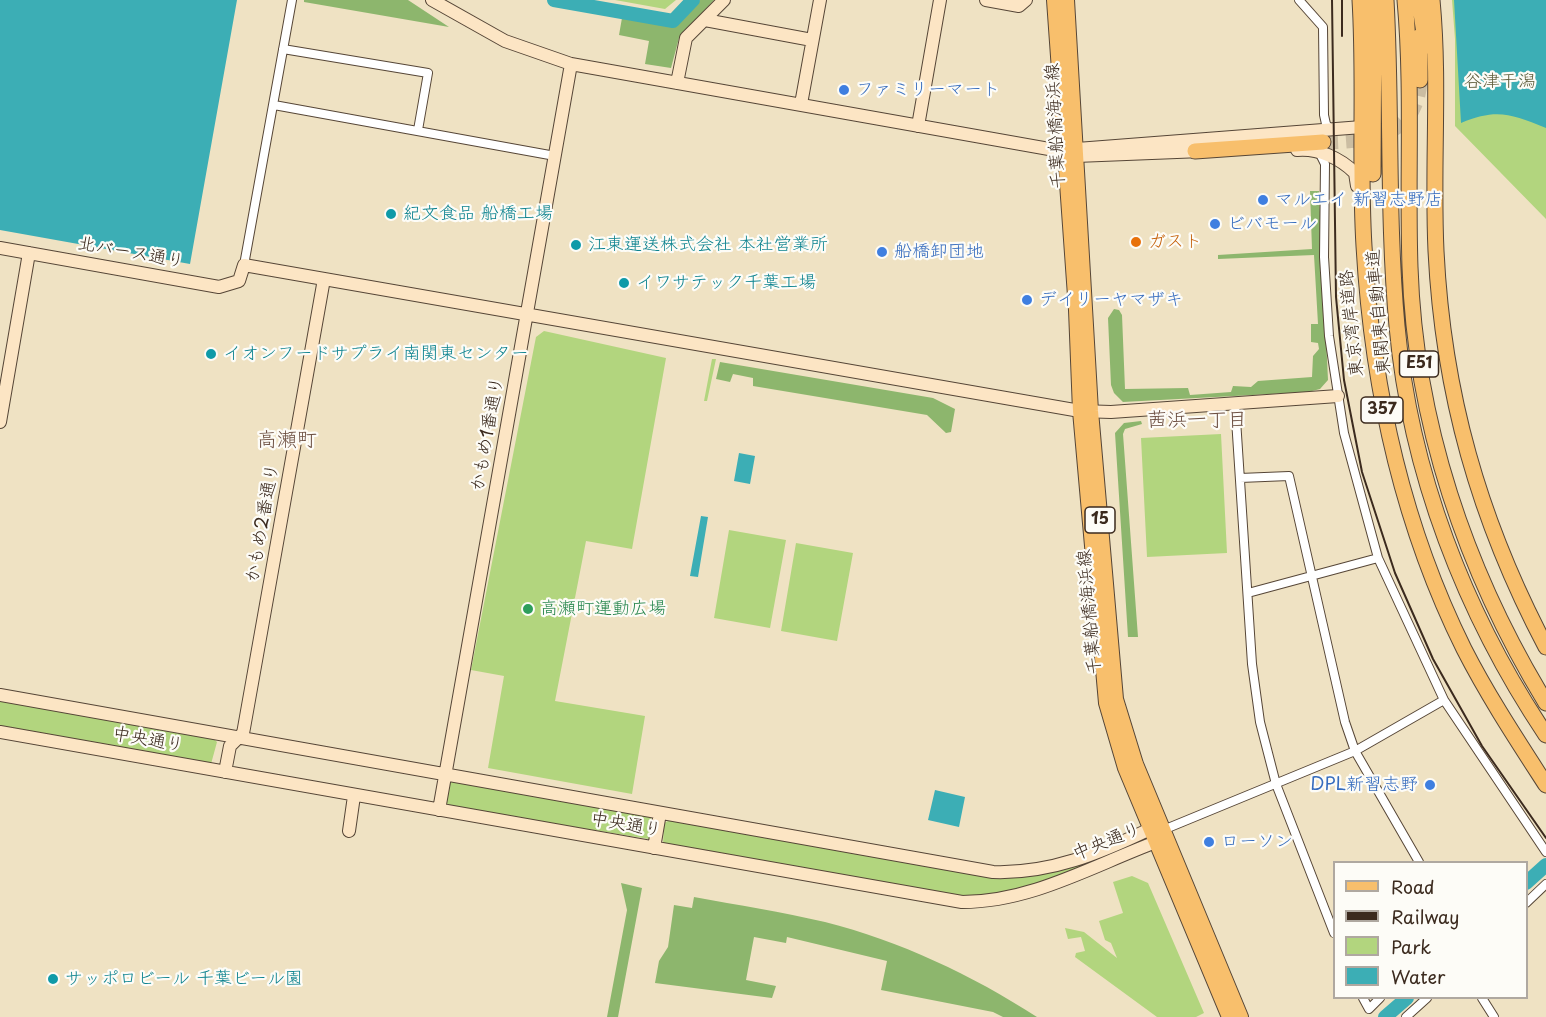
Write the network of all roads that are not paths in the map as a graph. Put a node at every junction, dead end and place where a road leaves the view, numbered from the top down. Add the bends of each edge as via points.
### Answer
1 (292, 0) edge
2 (432, 0) edge
3 (724, 0) edge
4 (820, 0) edge
5 (940, 0) edge
6 (986, 0) edge
7 (1026, 0) edge
8 (1054, 0) edge
9 (1067, 0) edge
10 (1299, 0) edge
11 (1360, 0) edge
12 (1374, 0) edge
13 (1386, 0) edge
14 (1405, 0) edge
15 (1418, 0) edge
16 (1432, 0) edge
17 (705, 20) junction
18 (813, 40) junction
19 (283, 49) junction
20 (571, 64) junction
21 (1420, 80) tunnel mouth
22 (677, 83) junction
23 (801, 104) junction
24 (1373, 104) junction
25 (274, 105) junction
26 (1324, 115) junction
27 (918, 126) junction
28 (1362, 128) junction
29 (418, 130) junction
30 (1312, 131) junction
31 (1324, 141) junction
32 (1196, 151) joint
33 (1072, 152) junction
34 (555, 156) junction
35 (1338, 160) junction
36 (1324, 183) junction
37 (1363, 218) junction
38 (1364, 244) junction
39 (0, 248) edge
40 (29, 253) junction
41 (244, 265) junction
42 (324, 279) junction
43 (528, 314) junction
44 (1449, 380) junction
45 (1338, 396) junction
46 (1235, 404) junction
47 (1085, 411) junction
48 (0, 422) edge
49 (1240, 478) junction
50 (1377, 558) junction
51 (1310, 576) junction
52 (1248, 592) junction
53 (1546, 647) edge
54 (0, 695) edge
55 (1444, 700) junction
56 (1546, 703) edge
57 (0, 732) edge
58 (1546, 735) edge
59 (239, 737) junction
60 (1356, 751) junction
61 (225, 772) junction
62 (445, 775) junction
63 (1276, 784) junction
64 (1546, 785) edge
65 (354, 796) junction
66 (439, 810) junction
67 (660, 813) junction
68 (349, 831) dead end
69 (1156, 834) junction
70 (654, 848) junction
71 (1544, 850) edge
72 (1418, 861) edge
73 (1546, 884) edge
74 (1528, 902) edge
75 (1333, 928) edge
76 (1364, 999) edge
77 (1379, 999) edge
78 (1426, 999) edge
79 (1483, 999) edge
80 (1417, 1013) edge
81 (1229, 1017) edge
82 (1241, 1017) edge
83 (1406, 1017) edge
84 (1494, 1017) edge

1 - 19 street
2 - 20 street via 505,41
3 - 17 street
4 - 18 street
5 - 27 street
6 - 7 street via 1019,6
8 - 33 main road, 千葉船橋海浜線 / 15
9 - 33 main road, 千葉船橋海浜線 / 15
10 - 26 street via 1323,27
11 - 28 highway, 東京湾岸道路 / 357
12 - 24 highway
13 - 58 highway, 東関東自動車道 / E51 via 1392,268 1397,329 1415,433 1437,511 1469,597 1514,685
14 - 56 highway, 東関東自動車道 / E51 via 1410,268 1414,327 1427,409 1470,553 1514,648
15 - 21 highway
15 - 44 highway via 1426,49 1430,270
16 - 44 highway via 1436,251
17 - 18 street
17 - 22 street via 686,38
18 - 23 street
19 - 25 street
19 - 29 street via 428,73
20 - 22 street
20 - 34 street, かもめ1番通り
22 - 23 street
23 - 27 street
24 - 28 highway via 1372,120
24 - 38 highway via 1373,213
25 - 29 street
25 - 41 street
26 - 30 street via 1322,124
26 - 31 street
27 - 33 street
28 - 31 street
28 - 37 highway, 東京湾岸道路 / 357
29 - 34 street
30 - 31 street
30 - 33 street
31 - 32 highway
31 - 35 street
31 - 36 street
32 - 33 street
33 - 47 main road, 千葉船橋海浜線 / 15 via 1076,310
34 - 43 street, かもめ1番通り
35 - 36 street via 1328,168
35 - 37 street via 1355,173 1358,209
36 - 45 street via 1329,336
37 - 38 highway, 東京湾岸道路 / 357
38 - 64 highway, 東京湾岸道路 / 357 via 1376,374 1384,417 1421,550 1474,668
39 - 40 street, 北バース通り
40 - 41 street, 北バース通り via 219,287 238,281
40 - 48 street
41 - 42 street
42 - 43 street
42 - 59 street, かもめ2番通り via 244,728
43 - 47 street
43 - 62 street, かもめ1番通り
44 - 53 highway via 1472,472 1489,520
45 - 46 street
45 - 50 street
46 - 47 street
46 - 49 street
47 - 69 main road, 千葉船橋海浜線 / 15 via 1106,703 1125,768
49 - 51 street via 1289,476
49 - 52 street
50 - 51 street
50 - 55 street
51 - 52 street
51 - 60 street via 1345,722
52 - 63 street via 1258,712
54 - 59 street, 中央通り
55 - 60 street
55 - 71 street
57 - 61 street, 中央通り
59 - 61 street, かもめ2番通り via 230,746
59 - 62 street, 中央通り
60 - 63 street
60 - 72 street
61 - 65 street, 中央通り
62 - 66 street, かもめ1番通り
62 - 67 street, 中央通り
63 - 69 street
63 - 75 street
65 - 66 street, 中央通り
65 - 68 street
66 - 70 street, 中央通り
67 - 69 street, 中央通り via 979,870 1012,872 1065,864
67 - 70 street
69 - 70 street, 中央通り via 1027,894 989,902 927,898
69 - 81 main road, 千葉船橋海浜線 / 15
69 - 82 main road, 千葉船橋海浜線 / 15
73 - 74 street
76 - 77 street via 1369,1009
78 - 80 street
79 - 84 street
80 - 83 street

